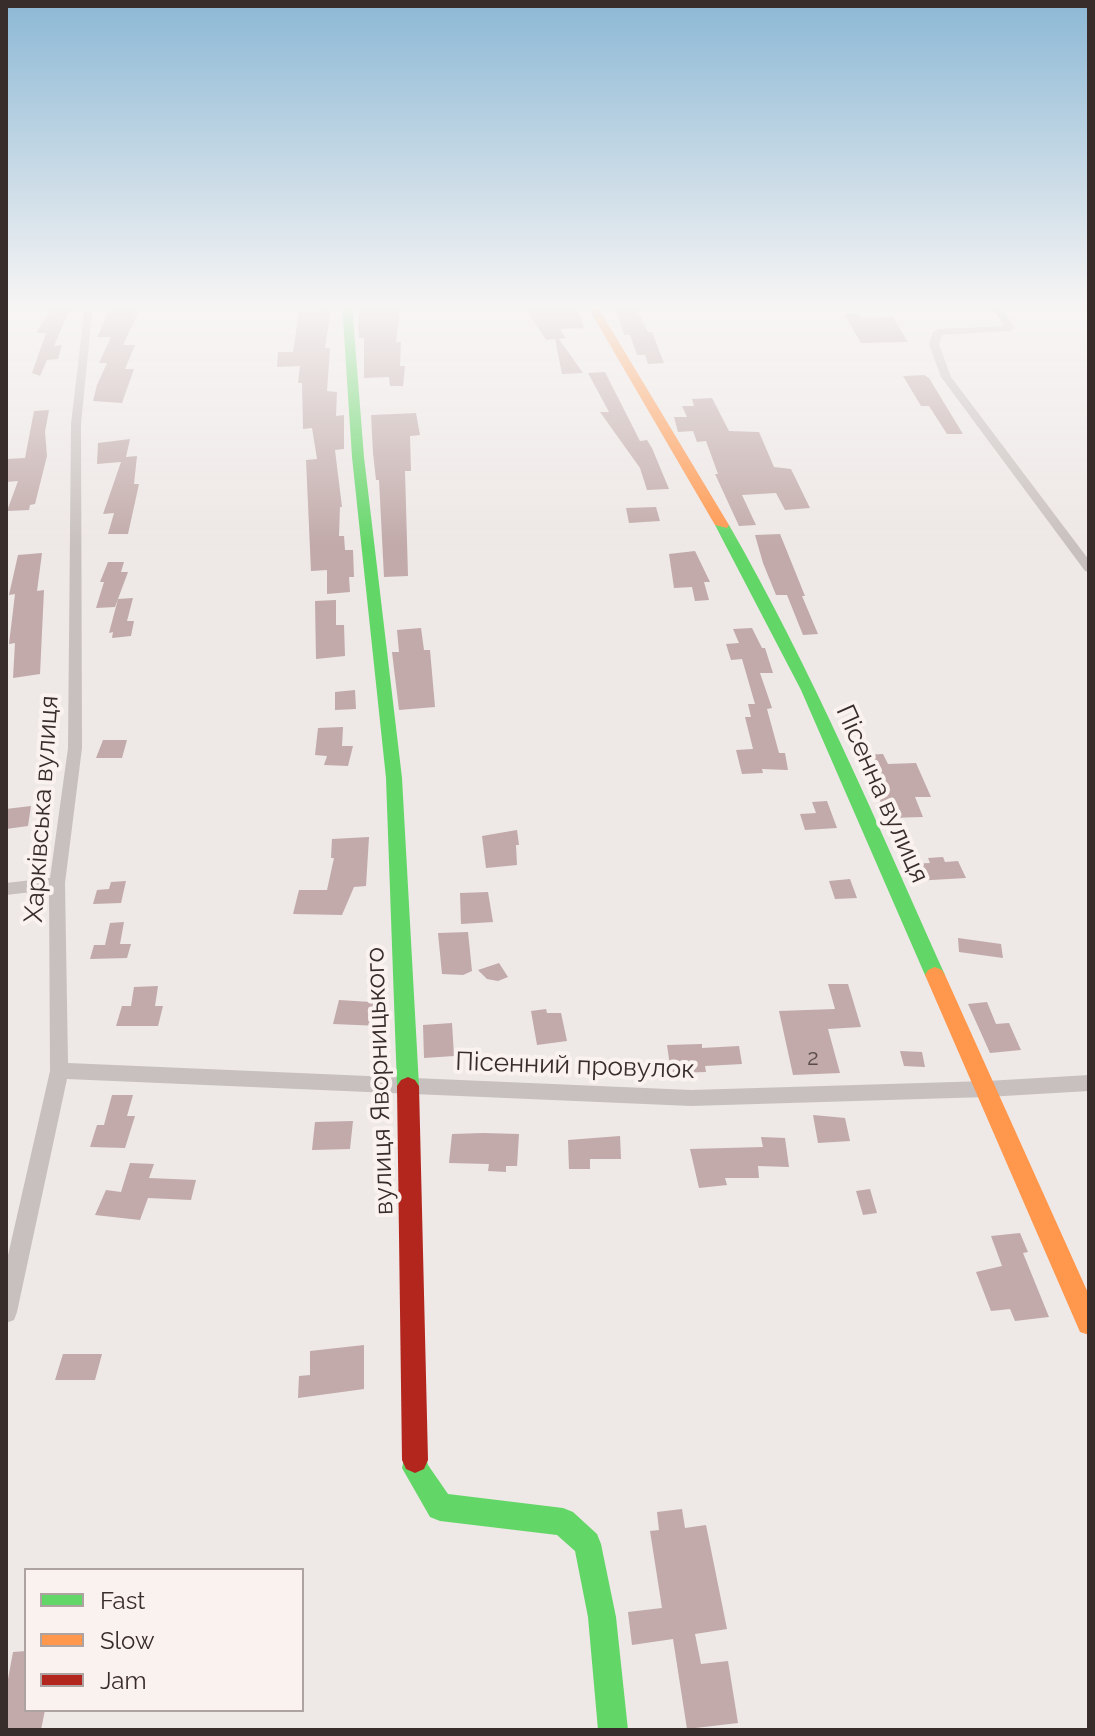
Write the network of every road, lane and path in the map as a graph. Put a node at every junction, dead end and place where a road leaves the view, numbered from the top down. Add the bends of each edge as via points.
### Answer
1 (80, 385) edge
2 (353, 385) edge
3 (639, 385) edge
4 (952, 385) edge
5 (1089, 568) edge
6 (57, 883) junction
7 (6, 889) edge
8 (59, 1071) junction
9 (1089, 1083) edge
10 (408, 1085) junction
11 (987, 1089) junction
12 (6, 1312) edge
13 (1089, 1323) edge
14 (613, 1730) edge

1 - 6 street, Харківська вулиця via 75,748
2 - 10 street, вулиця Яворницького via 394,778
3 - 11 street, Пісенна вулиця via 752,575 801,673
4 - 5 street
6 - 7 street
6 - 8 street, Харківська вулиця
8 - 10 street, Пісенний провулок
8 - 12 street, Харківська вулиця
9 - 11 street, Пісенний провулок
10 - 11 street, Пісенний провулок via 691,1098
10 - 14 street, вулиця Яворницького via 415,1468 440,1507 563,1522 587,1544 602,1617
11 - 13 street, Пісенна вулиця

